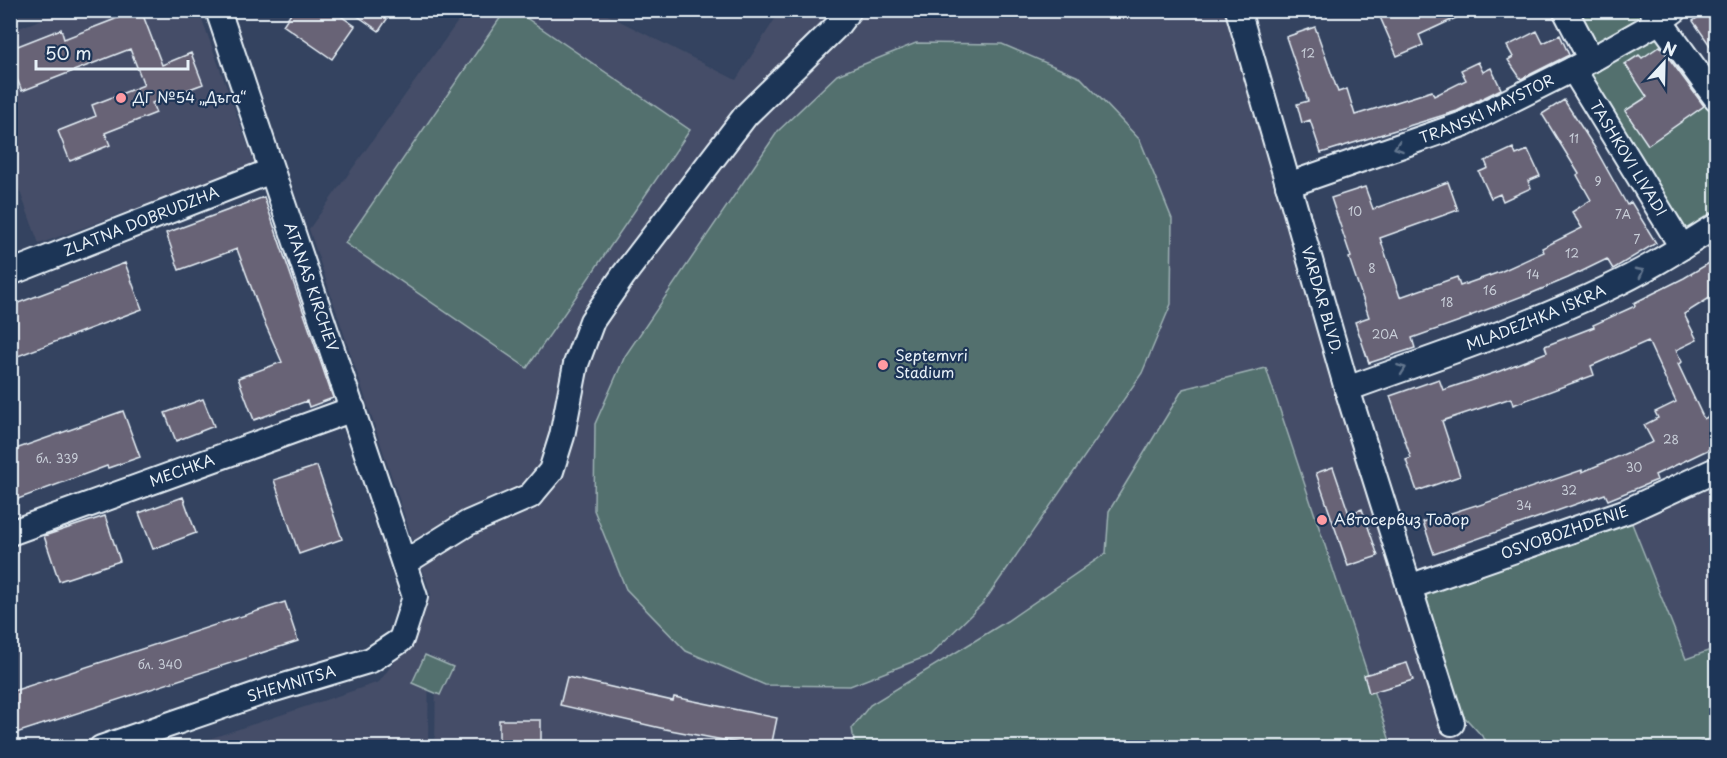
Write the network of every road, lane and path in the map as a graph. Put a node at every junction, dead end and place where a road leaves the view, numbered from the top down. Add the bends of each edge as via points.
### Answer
1 (218, 10) edge
2 (849, 10) edge
3 (1238, 10) edge
4 (1565, 10) edge
5 (1663, 14) edge
6 (1582, 65) junction
7 (1716, 99) edge
8 (271, 171) junction
9 (1288, 185) junction
10 (1716, 226) edge
11 (1682, 247) junction
12 (10, 273) edge
13 (1347, 389) junction
14 (353, 409) junction
15 (1716, 470) edge
16 (10, 533) edge
17 (404, 563) junction
18 (1409, 587) junction
19 (1452, 723) dead end
20 (101, 747) edge

1 - 8 street, ATANAS KIRCHEV
2 - 17 street via 746,115 592,321 576,364 551,471 530,496 468,523
3 - 9 street, VARDAR BLVD.
4 - 6 street, TASHKOVI LIVADI
5 - 6 street, TRANSKI MAYSTOR
5 - 7 street
6 -> 9 street, TRANSKI MAYSTOR via 1463,124
6 - 11 street, TASHKOVI LIVADI
8 - 12 street, ZLATNA DOBRUDZHA
8 - 14 street, ATANAS KIRCHEV
9 - 13 street, VARDAR BLVD.
10 - 11 street, MLADEZHKA ISKRA
13 -> 11 street, MLADEZHKA ISKRA via 1526,324 1611,287
13 - 18 street, VARDAR BLVD.
14 - 16 street, MECHKA
14 - 17 street, ATANAS KIRCHEV
15 - 18 street, OSVOBOZHDENIE via 1627,511
17 - 20 street, SHEMNITSA via 415,597 401,640 371,660
18 - 19 street, VARDAR BLVD.

